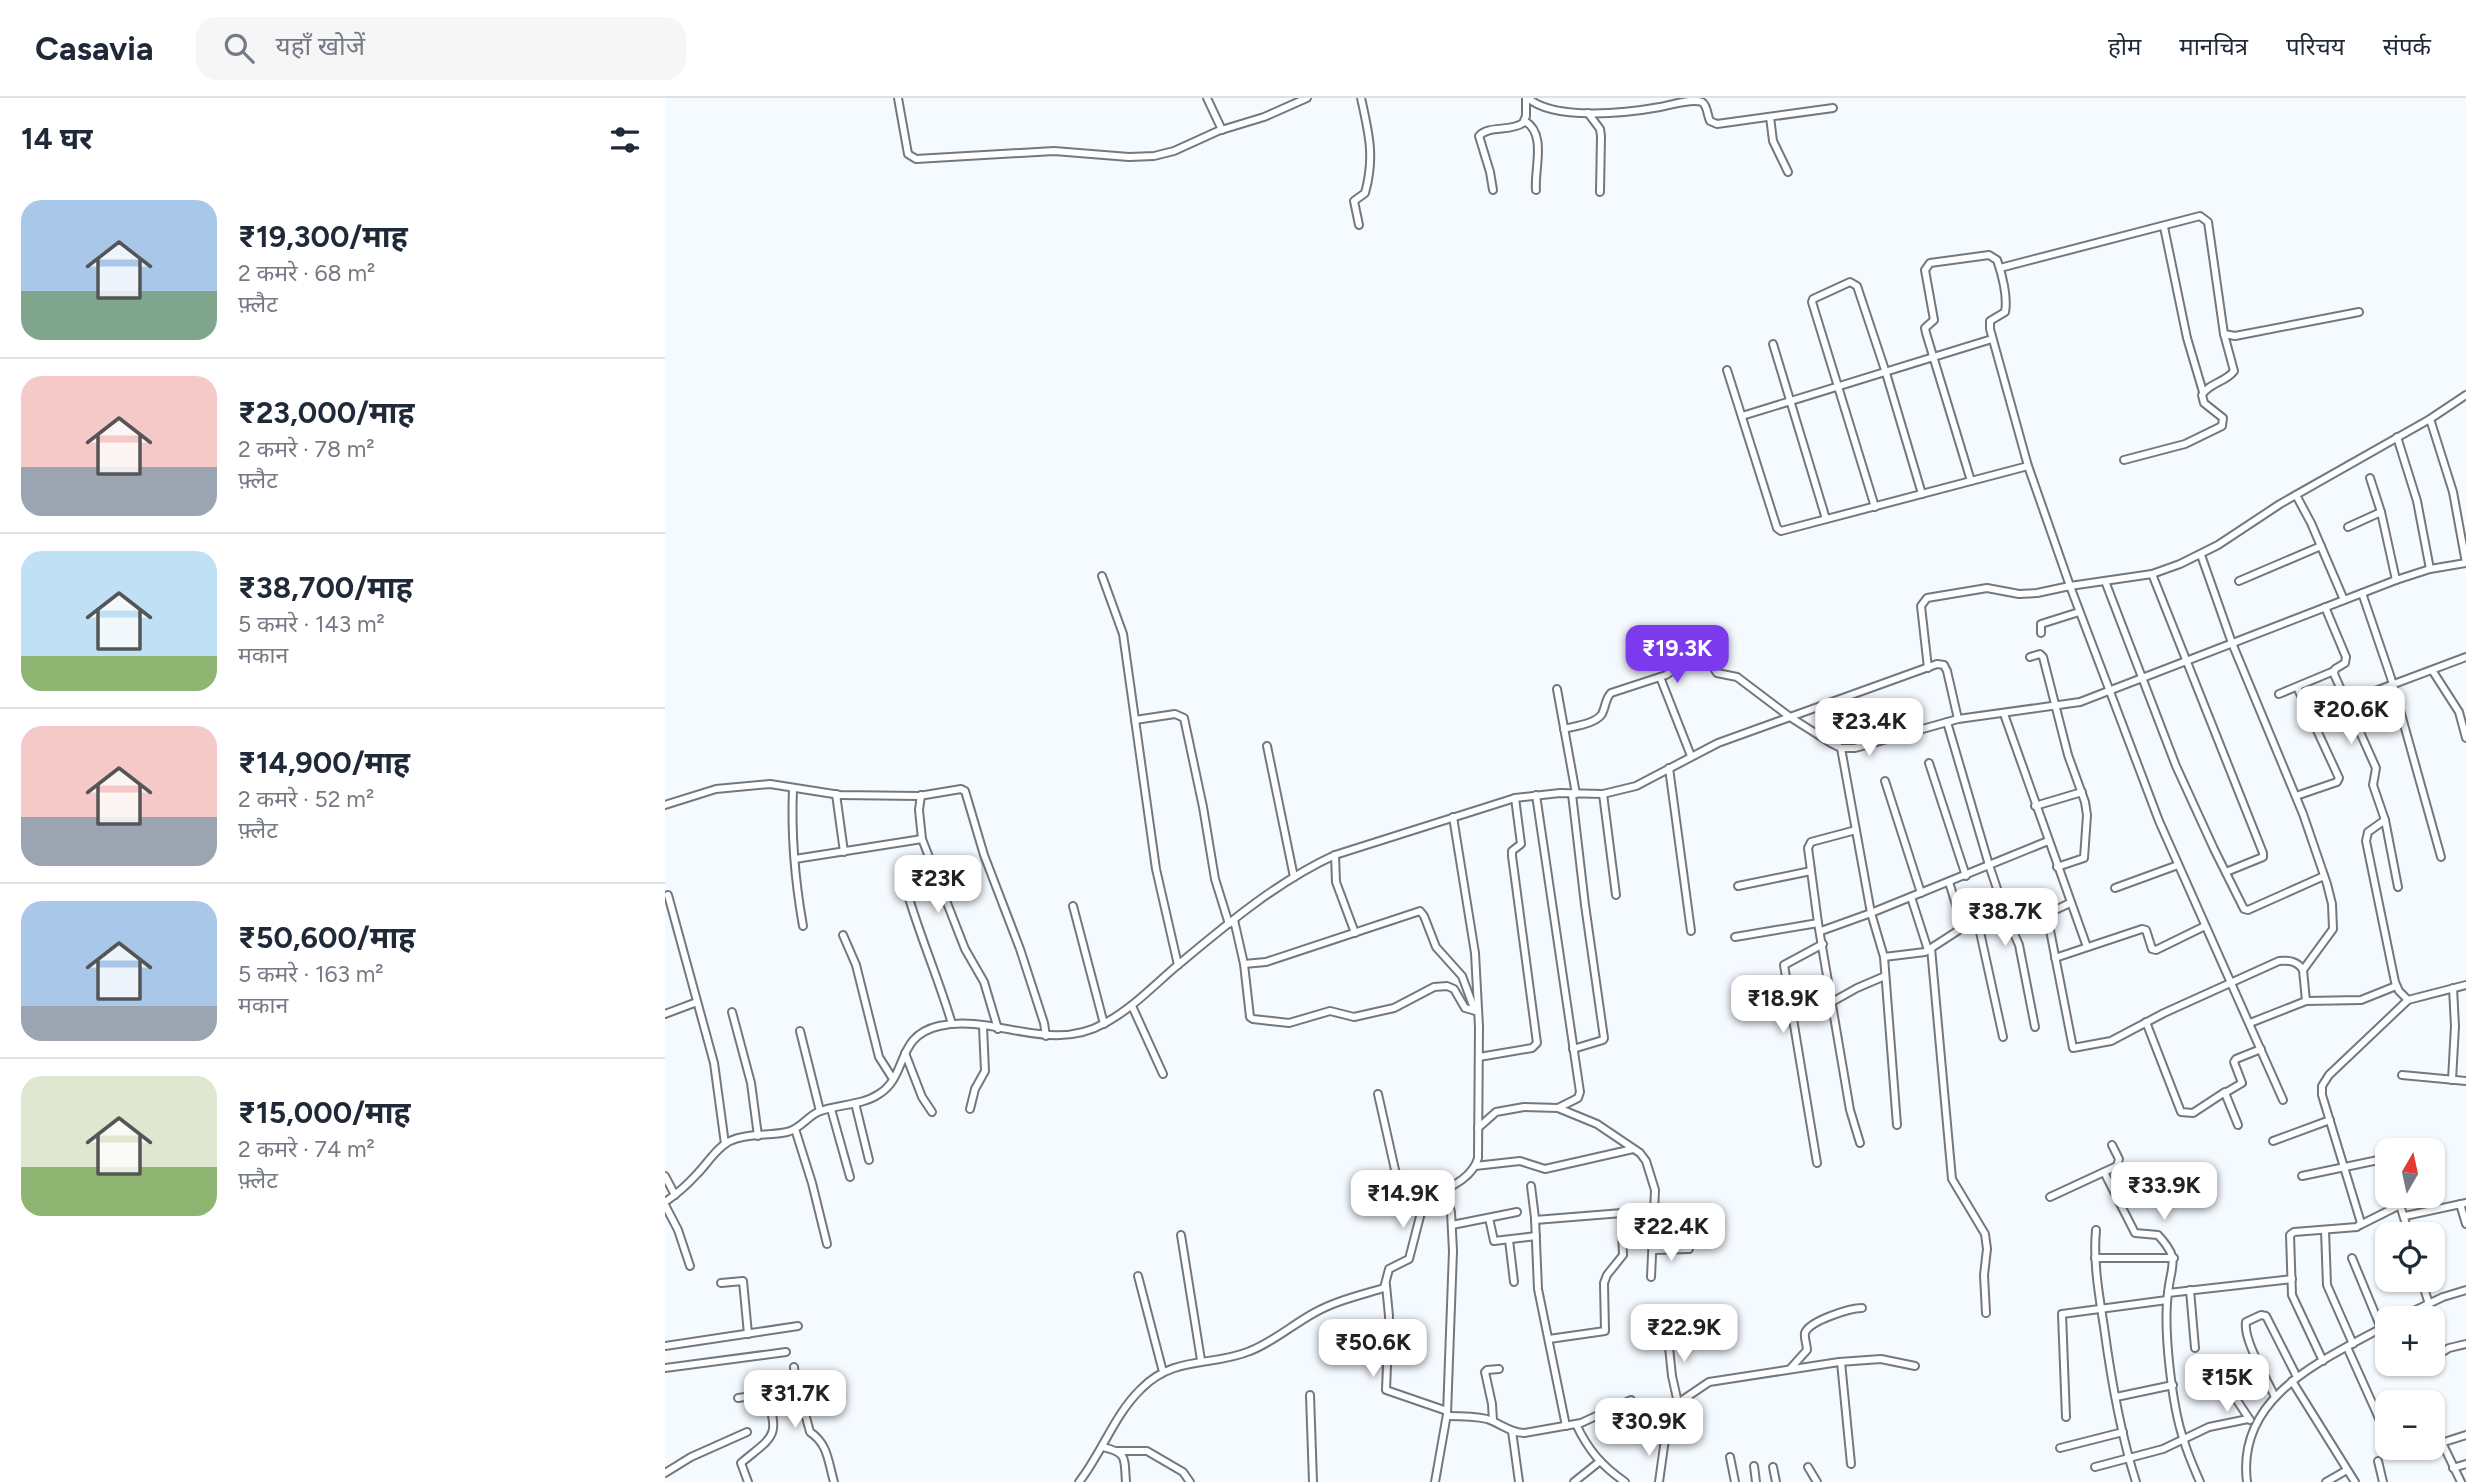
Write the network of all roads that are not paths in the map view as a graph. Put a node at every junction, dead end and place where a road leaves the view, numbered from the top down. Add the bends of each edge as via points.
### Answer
1 (898, 98) edge
2 (1207, 98) edge
3 (1307, 98) edge
4 (1361, 98) edge
5 (1527, 98) edge
6 (1833, 108) dead end
7 (1588, 113) junction
8 (1770, 117) junction
9 (1525, 121) junction
10 (1222, 130) junction
11 (1788, 172) dead end
12 (1493, 190) dead end
13 (1536, 190) dead end
14 (1600, 192) dead end
15 (1359, 225) dead end
16 (2164, 228) junction
17 (2000, 268) junction
18 (2359, 312) dead end
19 (2224, 334) junction
20 (1992, 339) junction
21 (1773, 344) dead end
22 (1934, 357) junction
23 (1727, 370) dead end
24 (1886, 373) junction
25 (1838, 387) junction
26 (2203, 392) junction
27 (2464, 396) edge
28 (1790, 402) junction
29 (2466, 407) edge
30 (1742, 416) junction
31 (2430, 419) junction
32 (2397, 438) junction
33 (2124, 460) dead end
34 (2028, 466) junction
35 (2369, 478) dead end
36 (1971, 481) junction
37 (1922, 494) junction
38 (2295, 495) junction
39 (1875, 507) junction
40 (2381, 512) junction
41 (1826, 519) junction
42 (2348, 527) dead end
43 (2321, 547) junction
44 (2201, 555) junction
45 (2430, 569) junction
46 (2152, 574) junction
47 (1102, 576) dead end
48 (2396, 580) junction
49 (2105, 581) junction
50 (2239, 582) dead end
51 (2070, 586) junction
52 (2362, 593) junction
53 (2344, 600) junction
54 (2325, 607) junction
55 (2079, 611) junction
56 (2041, 633) dead end
57 (2232, 643) junction
58 (2030, 657) dead end
59 (2466, 657) edge
60 (2187, 661) junction
61 (1928, 668) junction
62 (2432, 670) junction
63 (2333, 671) junction
64 (1660, 677) junction
65 (2141, 678) junction
66 (2393, 683) junction
67 (2297, 687) junction
68 (1557, 689) dead end
69 (2110, 691) junction
70 (2279, 694) dead end
71 (2346, 702) junction
72 (2055, 706) junction
73 (2462, 711) edge
74 (2004, 714) junction
75 (1790, 717) junction
76 (1958, 719) junction
77 (1135, 720) junction
78 (1947, 722) junction
79 (1564, 729) junction
80 (2466, 738) edge
81 (1267, 746) dead end
82 (1842, 748) junction
83 (1691, 756) junction
84 (1929, 764) dead end
85 (1669, 768) junction
86 (1885, 781) dead end
87 (793, 788) junction
88 (2081, 792) junction
89 (836, 794) junction
90 (1574, 794) junction
91 (1603, 794) junction
92 (921, 795) junction
93 (1536, 795) junction
94 (2296, 796) junction
95 (1515, 798) junction
96 (665, 804) edge
97 (2035, 806) junction
98 (1453, 817) junction
99 (2385, 820) junction
100 (1856, 830) junction
101 (922, 839) junction
102 (2048, 841) junction
103 (844, 852) junction
104 (1335, 855) junction
105 (2441, 857) dead end
106 (795, 859) junction
107 (1989, 865) junction
108 (2178, 865) junction
109 (2057, 867) junction
110 (1811, 871) junction
111 (2226, 872) junction
112 (1966, 876) junction
113 (2324, 876) junction
114 (1294, 877) junction
115 (1949, 882) junction
116 (1738, 886) dead end
117 (2398, 887) dead end
118 (2115, 888) dead end
119 (1921, 893) junction
120 (1616, 894) dead end
121 (669, 895) dead end
122 (908, 895) dead end
123 (1911, 897) junction
124 (2070, 903) junction
125 (1073, 906) dead end
126 (1871, 914) junction
127 (1231, 922) junction
128 (1818, 923) junction
129 (803, 926) dead end
130 (1961, 926) junction
131 (2205, 926) junction
132 (1691, 931) dead end
133 (1821, 931) junction
134 (1355, 933) junction
135 (843, 934) dead end
136 (1735, 937) dead end
137 (1823, 944) junction
138 (2087, 947) junction
139 (1930, 949) junction
140 (1884, 957) junction
141 (2055, 958) junction
142 (1244, 964) junction
143 (1178, 965) junction
144 (2303, 970) junction
145 (1885, 976) junction
146 (2231, 982) junction
147 (2466, 985) edge
148 (2396, 986) junction
149 (2453, 988) junction
150 (2408, 1000) junction
151 (2306, 1001) junction
152 (697, 1002) junction
153 (1832, 1002) junction
154 (1132, 1006) junction
155 (732, 1012) dead end
156 (665, 1014) edge
157 (1477, 1015) junction
158 (2146, 1023) junction
159 (2250, 1023) junction
160 (952, 1024) junction
161 (1104, 1024) junction
162 (983, 1027) junction
163 (2035, 1027) dead end
164 (998, 1029) junction
165 (800, 1031) dead end
166 (1046, 1036) junction
167 (2003, 1037) dead end
168 (1573, 1049) junction
169 (2261, 1049) junction
170 (905, 1053) junction
171 (1479, 1057) junction
172 (1163, 1074) dead end
173 (2402, 1075) dead end
174 (893, 1079) junction
175 (2452, 1080) junction
176 (2466, 1080) edge
177 (2225, 1093) junction
178 (1378, 1094) dead end
179 (2283, 1100) dead end
180 (855, 1103) junction
181 (1558, 1108) junction
182 (831, 1109) junction
183 (970, 1109) dead end
184 (820, 1111) junction
185 (932, 1112) dead end
186 (2330, 1120) junction
187 (1897, 1125) dead end
188 (2238, 1125) dead end
189 (1478, 1128) junction
190 (795, 1129) junction
191 (758, 1136) junction
192 (2273, 1141) dead end
193 (1860, 1143) dead end
194 (725, 1144) junction
195 (2112, 1145) dead end
196 (1633, 1149) junction
197 (869, 1160) dead end
198 (2375, 1161) edge
199 (1817, 1163) dead end
200 (1475, 1166) junction
201 (2345, 1167) junction
202 (2104, 1172) junction
203 (665, 1176) edge
204 (2302, 1176) dead end
205 (851, 1177) dead end
206 (1531, 1186) dead end
207 (1445, 1191) junction
208 (675, 1195) junction
209 (2050, 1197) dead end
210 (1426, 1199) junction
211 (665, 1203) edge
212 (2463, 1204) edge
213 (1517, 1212) dead end
214 (1627, 1213) junction
215 (1655, 1213) junction
216 (1682, 1214) dead end
217 (2405, 1216) junction
218 (1489, 1218) junction
219 (1535, 1220) junction
220 (2406, 1222) edge
221 (2466, 1224) edge
222 (1452, 1225) junction
223 (2360, 1225) junction
224 (2096, 1230) dead end
225 (2325, 1230) junction
226 (1181, 1235) dead end
227 (1536, 1236) junction
228 (1509, 1240) junction
229 (827, 1244) dead end
230 (1689, 1249) dead end
231 (1653, 1250) junction
232 (2095, 1258) junction
233 (2174, 1258) junction
234 (2352, 1258) dead end
235 (690, 1266) dead end
236 (1138, 1276) dead end
237 (1651, 1277) dead end
238 (2291, 1279) junction
239 (1514, 1282) dead end
240 (721, 1283) dead end
241 (1386, 1285) junction
242 (2190, 1290) junction
243 (2466, 1290) edge
244 (2425, 1292) edge
245 (2167, 1297) junction
246 (2429, 1304) junction
247 (2425, 1306) edge
248 (2375, 1307) edge
249 (1862, 1308) dead end
250 (2101, 1309) junction
251 (1986, 1313) dead end
252 (798, 1326) dead end
253 (1667, 1328) dead end
254 (2375, 1331) edge
255 (748, 1334) junction
256 (1549, 1339) junction
257 (2466, 1344) edge
258 (2350, 1345) junction
259 (665, 1346) edge
260 (2195, 1348) dead end
261 (2445, 1350) edge
262 (786, 1352) dead end
263 (1201, 1360) junction
264 (2323, 1361) junction
265 (1840, 1362) junction
266 (1915, 1366) dead end
267 (794, 1367) dead end
268 (665, 1368) edge
269 (1499, 1368) dead end
270 (1790, 1369) junction
271 (1163, 1372) junction
272 (2294, 1379) junction
273 (2225, 1384) dead end
274 (2173, 1385) junction
275 (1310, 1395) dead end
276 (2116, 1397) junction
277 (2275, 1397) junction
278 (738, 1398) dead end
279 (1631, 1400) dead end
280 (1678, 1403) junction
281 (799, 1404) junction
282 (2375, 1408) edge
283 (770, 1409) junction
284 (1447, 1413) junction
285 (1641, 1416) dead end
286 (2066, 1417) dead end
287 (2248, 1419) junction
288 (1493, 1421) junction
289 (1576, 1424) junction
290 (1566, 1426) junction
291 (2254, 1426) junction
292 (1511, 1431) junction
293 (747, 1432) dead end
294 (2123, 1432) junction
295 (2466, 1435) edge
296 (2183, 1438) junction
297 (1665, 1439) dead end
298 (2445, 1442) edge
299 (1103, 1447) junction
300 (2060, 1448) dead end
301 (1118, 1451) junction
302 (2445, 1451) edge
303 (1730, 1457) dead end
304 (2128, 1458) junction
305 (2378, 1461) dead end
306 (1599, 1462) junction
307 (1851, 1464) dead end
308 (2466, 1464) edge
309 (1753, 1466) dead end
310 (1808, 1467) dead end
311 (2095, 1467) dead end
312 (1773, 1468) dead end
313 (2453, 1468) junction
314 (2347, 1470) junction
315 (665, 1473) edge
316 (748, 1482) edge
317 (834, 1482) edge
318 (1079, 1482) edge
319 (1126, 1482) edge
320 (1190, 1482) edge
321 (1313, 1482) edge
322 (1435, 1482) edge
323 (1519, 1482) edge
324 (1574, 1482) edge
325 (1625, 1482) edge
326 (1659, 1482) edge
327 (1735, 1482) edge
328 (1756, 1482) edge
329 (1776, 1482) edge
330 (1817, 1482) edge
331 (2136, 1482) edge
332 (2200, 1482) edge
333 (2247, 1482) edge
334 (2326, 1482) edge
335 (2355, 1482) edge
336 (2383, 1482) edge
337 (2461, 1482) edge

1 - 10 street via 908,154 916,159 1054,151 1154,156
2 - 10 street
3 - 10 street
4 - 15 street via 1371,170 1365,193 1354,201
5 - 7 street via 1539,106
5 - 9 street
6 - 8 street
7 - 8 street via 1698,101 1705,104 1713,123
7 - 14 street via 1601,136
8 - 11 street via 1773,141
9 - 12 street via 1479,136
9 - 13 street via 1534,128 1537,139
16 - 17 street
16 - 19 street via 2200,216 2208,222
16 - 26 street
17 - 20 street via 2006,306 1990,321
17 - 22 street via 1989,255 1926,267 1934,320 1925,330
18 - 19 street via 2235,336
19 - 26 street via 2234,371
20 - 22 street
20 - 34 street
21 - 28 street
22 - 24 street
22 - 36 street
23 - 30 street
24 - 25 street
24 - 25 street via 1857,286 1850,282 1812,302
24 - 37 street
25 - 28 street
25 - 39 street
26 - 33 street via 2204,403 2223,418 2222,426 2185,444
27 - 29 street
27 - 31 street
28 - 30 street
28 - 41 street
30 - 41 street via 1779,530
31 - 32 street
31 - 45 street via 2453,492 2466,563
32 - 38 street
32 - 45 street via 2417,501
34 - 36 street
34 - 51 street
35 - 40 street
36 - 37 street
37 - 39 street
38 - 43 street
38 - 44 street
39 - 41 street
40 - 42 street
40 - 48 street
43 - 50 street
43 - 53 street
44 - 46 street
44 - 57 street
45 - 48 street
46 - 49 street
46 - 60 street
47 - 77 street via 1123,634
48 - 52 street
49 - 51 street
49 - 65 street
51 - 55 street
51 - 61 street via 2026,594 1982,588 1927,598 1921,606
52 - 53 street
52 - 66 street
53 - 54 street
54 - 57 street
54 - 63 street via 2346,657
55 - 56 street via 2041,624
55 - 69 street
57 - 60 street
57 - 94 street
58 - 72 street via 2043,657
59 - 62 street
60 - 65 street
60 - 111 street via 2263,853 2263,857
61 - 75 street
61 - 76 street via 1941,664 1946,668
62 - 66 street
62 - 73 street
63 - 67 street
63 - 71 street
64 - 75 street via 1702,656 1717,673 1737,677
64 - 79 street via 1611,693 1596,719
64 - 83 street
65 - 69 street
65 - 111 street
66 - 71 street
66 - 105 street
67 - 70 street
67 - 94 street via 2339,778
68 - 79 street
69 - 72 street
69 - 108 street
71 - 99 street via 2375,765 2373,785
72 - 74 street
72 - 88 street
73 - 80 street
74 - 76 street
74 - 97 street
75 - 82 street
75 - 83 street
76 - 78 street
77 - 127 street via 1175,714 1184,718 1216,879
77 - 143 street via 1157,869
78 - 82 street
78 - 107 street
79 - 90 street
81 - 114 street
82 - 100 street
83 - 85 street
84 - 112 street
85 - 91 street via 1636,786
85 - 132 street
86 - 119 street
87 - 89 street
87 - 96 street via 716,789
87 - 106 street
88 - 97 street
88 - 109 street via 2087,815 2085,856
89 - 92 street
89 - 103 street
90 - 91 street
90 - 93 street
90 - 168 street via 1604,1038
91 - 120 street
92 - 101 street
92 - 166 street via 961,789 967,793
93 - 95 street
93 - 168 street
94 - 113 street
95 - 98 street
95 - 171 street via 1521,844 1511,856 1537,1043 1532,1048
97 - 102 street
98 - 104 street
98 - 157 street via 1475,953
99 - 117 street
99 - 148 street via 2365,838
100 - 110 street via 1809,843
100 - 126 street
101 - 103 street
101 - 164 street via 965,950 984,982
102 - 107 street
102 - 109 street
103 - 106 street
104 - 114 street
104 - 134 street via 1336,882
106 - 129 street
107 - 112 street
107 - 163 street via 2019,946
108 - 118 street
108 - 131 street
109 - 124 street
110 - 116 street
110 - 128 street
111 - 113 street via 2248,911
112 - 115 street
113 - 144 street via 2333,929
114 - 127 street
115 - 119 street
115 - 130 street
119 - 123 street
121 - 152 street
122 - 160 street
123 - 126 street
123 - 139 street
124 - 138 street
124 - 141 street via 2049,917
125 - 161 street
126 - 133 street
126 - 140 street
127 - 142 street
127 - 143 street
128 - 133 street
128 - 136 street
130 - 139 street
130 - 167 street via 1980,932
131 - 138 street via 2156,950 2143,929
131 - 146 street
133 - 137 street
134 - 142 street via 1266,962
134 - 157 street via 1421,912 1436,947 1462,976
135 - 174 street via 856,965 879,1057
137 - 153 street
137 - 199 street via 1784,965
138 - 141 street
139 - 140 street
139 - 251 street via 1952,1179 1985,1234
140 - 145 street
141 - 158 street via 2073,1048 2111,1041
142 - 157 street via 1250,1017 1255,1020 1289,1023 1330,1010 1354,1017 1394,1008 1444,986 1453,988 1461,1004
143 - 154 street
144 - 146 street via 2294,962 2279,961
144 - 151 street
145 - 153 street
145 - 187 street
146 - 158 street
146 - 159 street
147 - 149 street
148 - 150 street
148 - 151 street via 2361,1000
149 - 150 street
149 - 175 street
150 - 186 street via 2329,1075 2321,1091
151 - 159 street
152 - 156 street
152 - 194 street via 713,1063
153 - 193 street
154 - 161 street
154 - 172 street
155 - 191 street via 751,1083
157 - 171 street
158 - 177 street via 2181,1112 2193,1112
159 - 169 street
160 - 162 street
160 - 170 street via 923,1031
161 - 166 street
162 - 164 street
162 - 183 street via 986,1063
164 - 166 street
165 - 184 street
168 - 181 street via 1579,1095
169 - 177 street via 2234,1061 2242,1084
169 - 179 street
170 - 174 street
170 - 185 street
171 - 189 street
173 - 175 street
174 - 180 street via 880,1093
175 - 176 street
177 - 188 street
178 - 210 street via 1400,1192
180 - 182 street
180 - 197 street
181 - 189 street via 1502,1110
181 - 196 street via 1598,1124
182 - 184 street
182 - 205 street
184 - 190 street
186 - 192 street
186 - 201 street
189 - 200 street
190 - 191 street
190 - 229 street
191 - 194 street
194 - 208 street
195 - 202 street via 2119,1162
196 - 200 street via 1542,1169 1520,1161
196 - 215 street via 1646,1161 1655,1190
198 - 201 street
200 - 207 street
201 - 204 street
201 - 223 street
202 - 209 street
202 - 233 street via 2135,1233 2158,1235
203 - 208 street
206 - 219 street
207 - 210 street
207 - 222 street
208 - 211 street
210 - 241 street via 1409,1259 1388,1269
211 - 235 street
212 - 217 street
212 - 221 street
213 - 218 street
214 - 215 street
214 - 219 street
214 - 256 street via 1622,1227 1623,1255 1604,1283 1605,1331
215 - 216 street
215 - 231 street
217 - 220 street
217 - 223 street via 2398,1205
218 - 222 street
218 - 228 street via 1494,1241
219 - 227 street
222 - 284 street
223 - 225 street
224 - 232 street
225 - 238 street via 2291,1233
225 - 258 street via 2326,1285
226 - 263 street
227 - 228 street
227 - 256 street via 1538,1289
228 - 239 street
230 - 231 street
231 - 237 street
232 - 233 street
232 - 250 street
233 - 245 street
234 - 248 street
236 - 271 street
238 - 242 street
238 - 264 street via 2294,1298
240 - 255 street via 743,1280
241 - 263 street via 1326,1307 1246,1353
241 - 284 street via 1386,1390
242 - 245 street
242 - 260 street
243 - 246 street
244 - 246 street
245 - 250 street
245 - 274 street
246 - 247 street
249 - 270 street via 1835,1313 1807,1331 1807,1350
250 - 276 street
250 - 286 street via 2062,1314
252 - 255 street
253 - 280 street
254 - 258 street
255 - 259 street
256 - 290 street
257 - 261 street
258 - 264 street
258 - 282 street
262 - 268 street
263 - 271 street
264 - 272 street
265 - 266 street via 1881,1359
265 - 270 street
265 - 307 street
267 - 281 street
269 - 288 street via 1485,1372
270 - 280 street via 1709,1382
271 - 299 street via 1139,1390
272 - 277 street
272 - 277 street via 2266,1316 2246,1322 2252,1348
272 - 314 street
273 - 287 street
274 - 276 street
274 - 296 street
275 - 321 street
276 - 294 street
277 - 291 street
278 - 283 street via 765,1393
279 - 289 street
280 - 285 street
281 - 283 street
281 - 317 street via 810,1432 825,1447
283 - 316 street via 772,1436 741,1464
284 - 288 street
284 - 322 street
287 - 291 street
287 - 296 street
288 - 292 street
289 - 290 street
289 - 306 street
290 - 292 street
291 - 333 street via 2247,1447
292 - 323 street
293 - 315 street
294 - 300 street
294 - 304 street
295 - 298 street
296 - 304 street via 2163,1449
296 - 332 street
297 - 326 street
299 - 301 street
299 - 318 street
301 - 319 street via 1124,1460
301 - 320 street via 1147,1451 1183,1472
302 - 313 street
303 - 327 street
304 - 311 street
304 - 331 street
305 - 336 street
306 - 324 street
306 - 325 street
308 - 313 street
309 - 328 street
310 - 330 street
312 - 329 street
313 - 337 street
314 - 334 street
314 - 335 street

